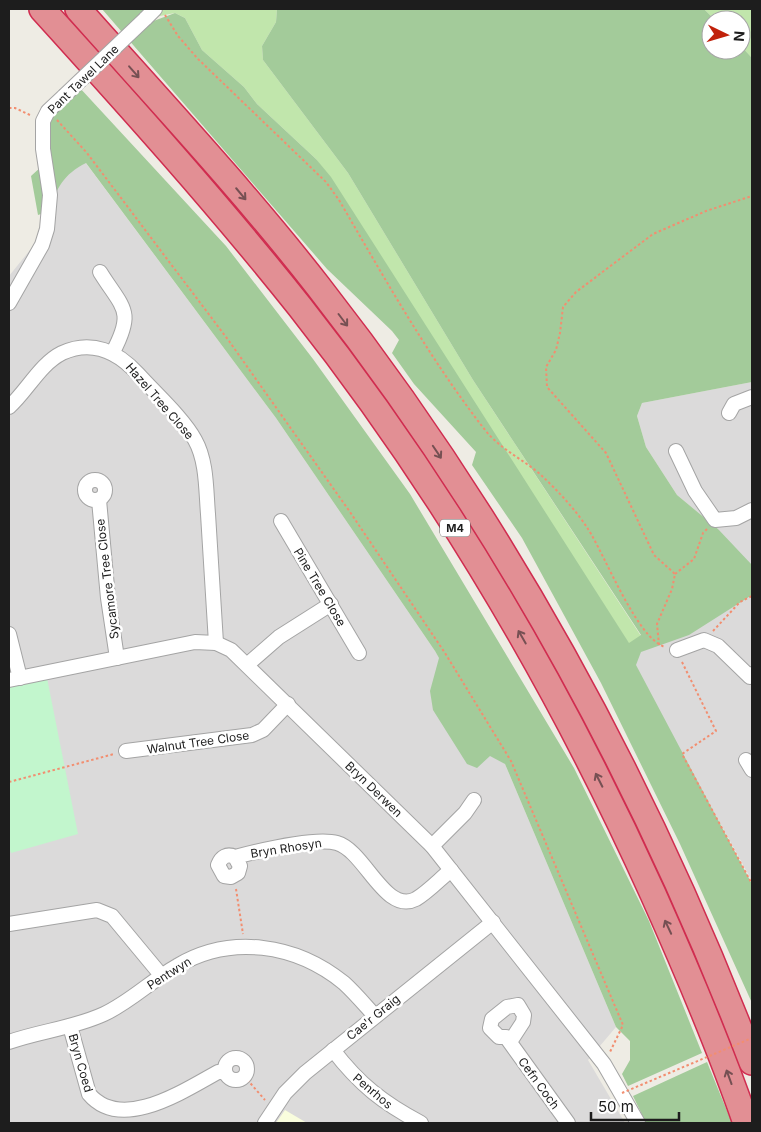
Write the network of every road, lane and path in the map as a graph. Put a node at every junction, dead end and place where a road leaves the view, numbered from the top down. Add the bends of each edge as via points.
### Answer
1 (42, 9) edge
2 (78, 9) edge
3 (155, 9) edge
4 (161, 9) edge
5 (9, 108) edge
6 (46, 116) junction
7 (752, 196) edge
8 (100, 272) dead end
9 (9, 303) edge
10 (113, 352) junction
11 (752, 397) edge
12 (9, 407) edge
13 (729, 413) dead end
14 (676, 451) dead end
15 (98, 500) dead end
16 (752, 510) edge
17 (716, 520) junction
18 (280, 521) dead end
19 (675, 574) junction
20 (752, 596) edge
21 (331, 604) junction
22 (9, 634) edge
23 (704, 640) junction
24 (216, 643) junction
25 (659, 645) junction
26 (677, 650) junction
27 (359, 654) dead end
28 (117, 658) junction
29 (248, 664) junction
30 (751, 677) edge
31 (15, 679) edge
32 (288, 704) junction
33 (126, 751) joint
34 (9, 782) edge
35 (474, 800) dead end
36 (432, 846) junction
37 (451, 870) junction
38 (233, 877) joint
39 (752, 884) edge
40 (493, 922) junction
41 (9, 924) edge
42 (246, 946) junction
43 (161, 975) junction
44 (375, 1016) junction
45 (70, 1026) junction
46 (752, 1038) edge
47 (9, 1042) edge
48 (510, 1042) dead end
49 (333, 1050) junction
50 (752, 1062) edge
51 (604, 1064) junction
52 (244, 1076) joint
53 (622, 1093) junction
54 (273, 1110) junction
55 (264, 1123) edge
56 (421, 1123) edge
57 (568, 1123) edge
58 (638, 1123) edge
59 (746, 1123) edge

59 -> 1 highway, M4 via 682,956 620,819 549,684 436,498 395,436 300,307 197,183
2 -> 50 highway, M4 via 317,285 416,420 493,538 564,656 642,804 680,886
3 - 6 street, Pant Tawel Lane, bridge
4 - 25 path via 198,60 326,182 340,200 414,329 486,431 511,455 540,474 588,528 636,618 648,637
5 - 6 path
6 - 9 street, Pant Tawel Lane via 43,149 50,196 47,229 42,245
6 - 51 path via 87,153 230,341 350,512 445,654 511,761 623,1025
7 - 19 path via 653,234 576,292 563,307 556,350 546,367 547,387 606,454 654,555
8 - 10 street via 126,315 124,331
10 - 12 street via 86,347 59,354
10 - 24 street, Hazel Tree Close via 140,376 195,439 199,448 206,482
11 - 13 street via 734,404
14 - 17 street via 695,491
15 - 28 street, Sycamore Tree Close
16 - 17 street via 736,518
17 - 19 path via 703,533 694,559
18 - 21 street, Pine Tree Close
19 - 25 path via 657,624
20 - 23 path via 740,602
21 - 27 street, Pine Tree Close
21 - 29 street via 279,637
22 - 31 street
23 - 26 street
23 - 30 street via 718,646
24 - 28 street, Bryn Derwen via 195,642
24 - 29 street, Bryn Derwen
25 - 26 path
26 - 39 path via 716,731 682,754
28 - 31 street, Bryn Derwen
29 - 32 street, Bryn Derwen
32 - 33 street, Walnut Tree Close via 264,730 252,735
32 - 36 street, Bryn Derwen
33 - 34 path
35 - 36 street via 470,817
36 - 37 street, Bryn Derwen
37 - 38 street, Bryn Rhosyn via 417,898 410,902 401,901 387,894 357,856 339,843 321,841 235,857 240,866
37 - 40 street, Bryn Derwen
38 - 42 path
40 - 44 street, Cae'r Graig
40 - 51 street, Bryn Derwen
41 - 43 street via 88,911 105,912 112,916
42 - 43 street, Pentwyn via 221,949 189,959
42 - 44 street, Pentwyn via 279,950 317,964 344,983
43 - 45 street, Pentwyn via 117,1007
44 - 49 street, Cae'r Graig
45 - 47 street, Pentwyn
45 - 52 street, Bryn Coed via 89,1094 108,1113 128,1117 148,1112 218,1072 225,1072 231,1080
46 - 53 path, bridge
48 - 57 street, Cefn Coch
49 - 54 street, Cae'r Graig via 296,1081
49 - 56 street, Penrhos via 366,1088 399,1112
51 - 53 street, Bryn Derwen
52 - 54 path
53 - 58 street, Bryn Derwen
54 - 55 street, Cae'r Graig

